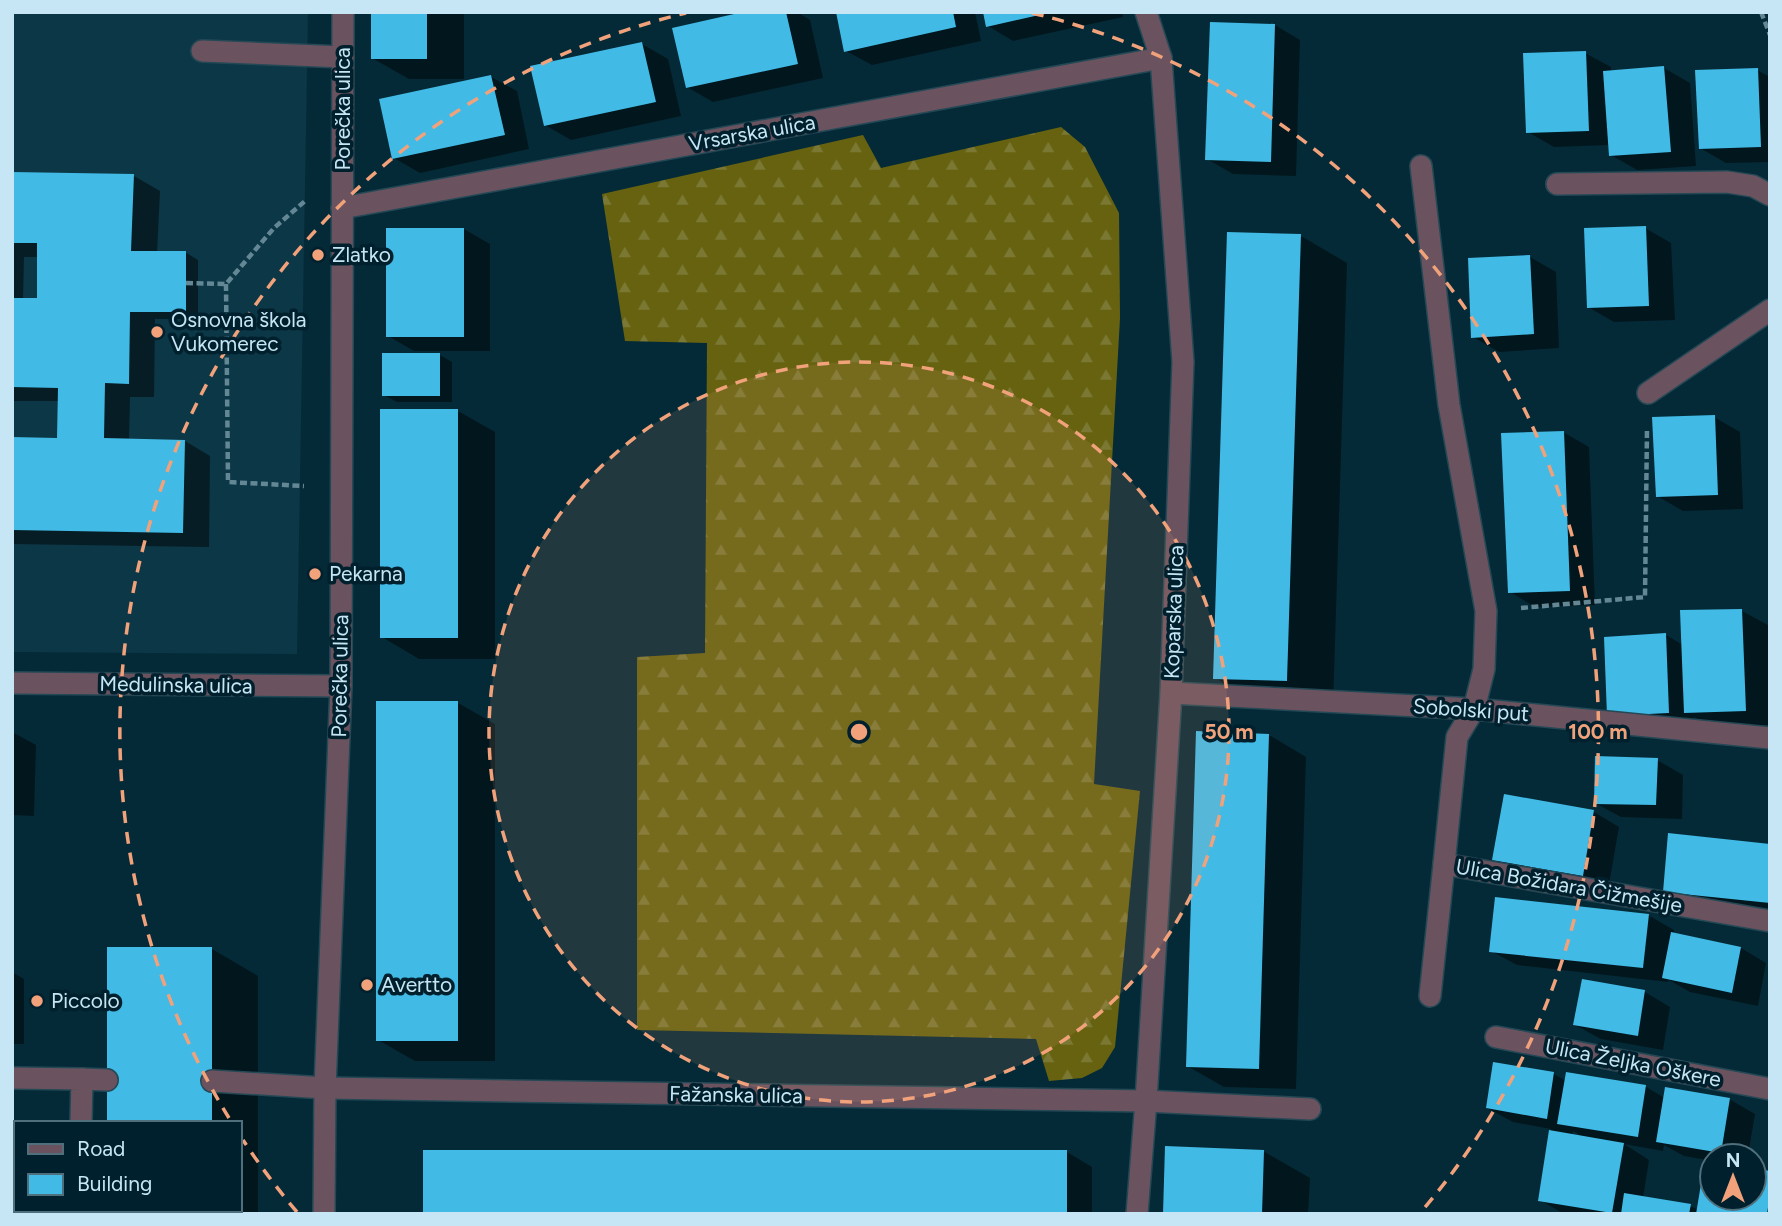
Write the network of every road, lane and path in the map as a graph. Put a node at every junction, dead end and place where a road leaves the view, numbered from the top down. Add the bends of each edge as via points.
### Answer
1 (343, 12) edge
2 (1146, 12) edge
3 (1761, 12) edge
4 (1770, 35) edge
5 (202, 51) dead end
6 (343, 57) junction
7 (1161, 58) junction
8 (1421, 166) dead end
9 (1557, 184) dead end
10 (313, 193) dead end
11 (1770, 195) edge
12 (342, 208) junction
13 (186, 283) dead end
14 (226, 284) junction
15 (1770, 310) edge
16 (1648, 393) joint
17 (304, 486) dead end
18 (1486, 611) junction
19 (12, 683) edge
20 (341, 686) junction
21 (1171, 693) junction
22 (1474, 709) junction
23 (1770, 738) edge
24 (1444, 864) junction
25 (1770, 921) edge
26 (1430, 996) dead end
27 (1496, 1037) dead end
28 (12, 1078) edge
29 (82, 1079) junction
30 (107, 1080) dead end
31 (212, 1081) dead end
32 (325, 1088) junction
33 (1770, 1089) edge
34 (1146, 1101) junction
35 (1310, 1109) dead end
36 (81, 1121) edge
37 (324, 1214) edge
38 (1137, 1214) edge

1 - 6 street, Porečka ulica
2 - 7 street, Koparska ulica
3 - 4 path
5 - 6 street
6 - 12 street, Porečka ulica
7 - 12 street, Vrsarska ulica
7 - 21 street, Koparska ulica via 1183,362
8 - 18 street, Ulica Božidara Čižmešije via 1449,405
9 - 11 street via 1727,181
10 - 14 path via 274,228
12 - 20 street, Porečka ulica
13 - 14 path
14 - 17 path via 228,482
15 - 16 street
16 - 18 path via 1645,597
18 - 22 street, Ulica Božidara Čižmešije via 1484,669
19 - 20 street, Medulinska ulica
20 - 32 street, Porečka ulica
21 - 22 street, Sobolski put
21 - 34 street, Koparska ulica
22 - 23 street, Sobolski put
22 - 24 street, Ulica Božidara Čižmešije via 1457,737
24 - 25 street, Ulica Božidara Čižmešije
24 - 26 street
27 - 33 street, Ulica Željka Oškere
28 - 29 street
29 - 30 street
29 - 36 street
31 - 32 street, Fažanska ulica
32 - 34 street, Fažanska ulica
32 - 37 street, Porečka ulica
34 - 35 street, Fažanska ulica
34 - 38 street, Koparska ulica

